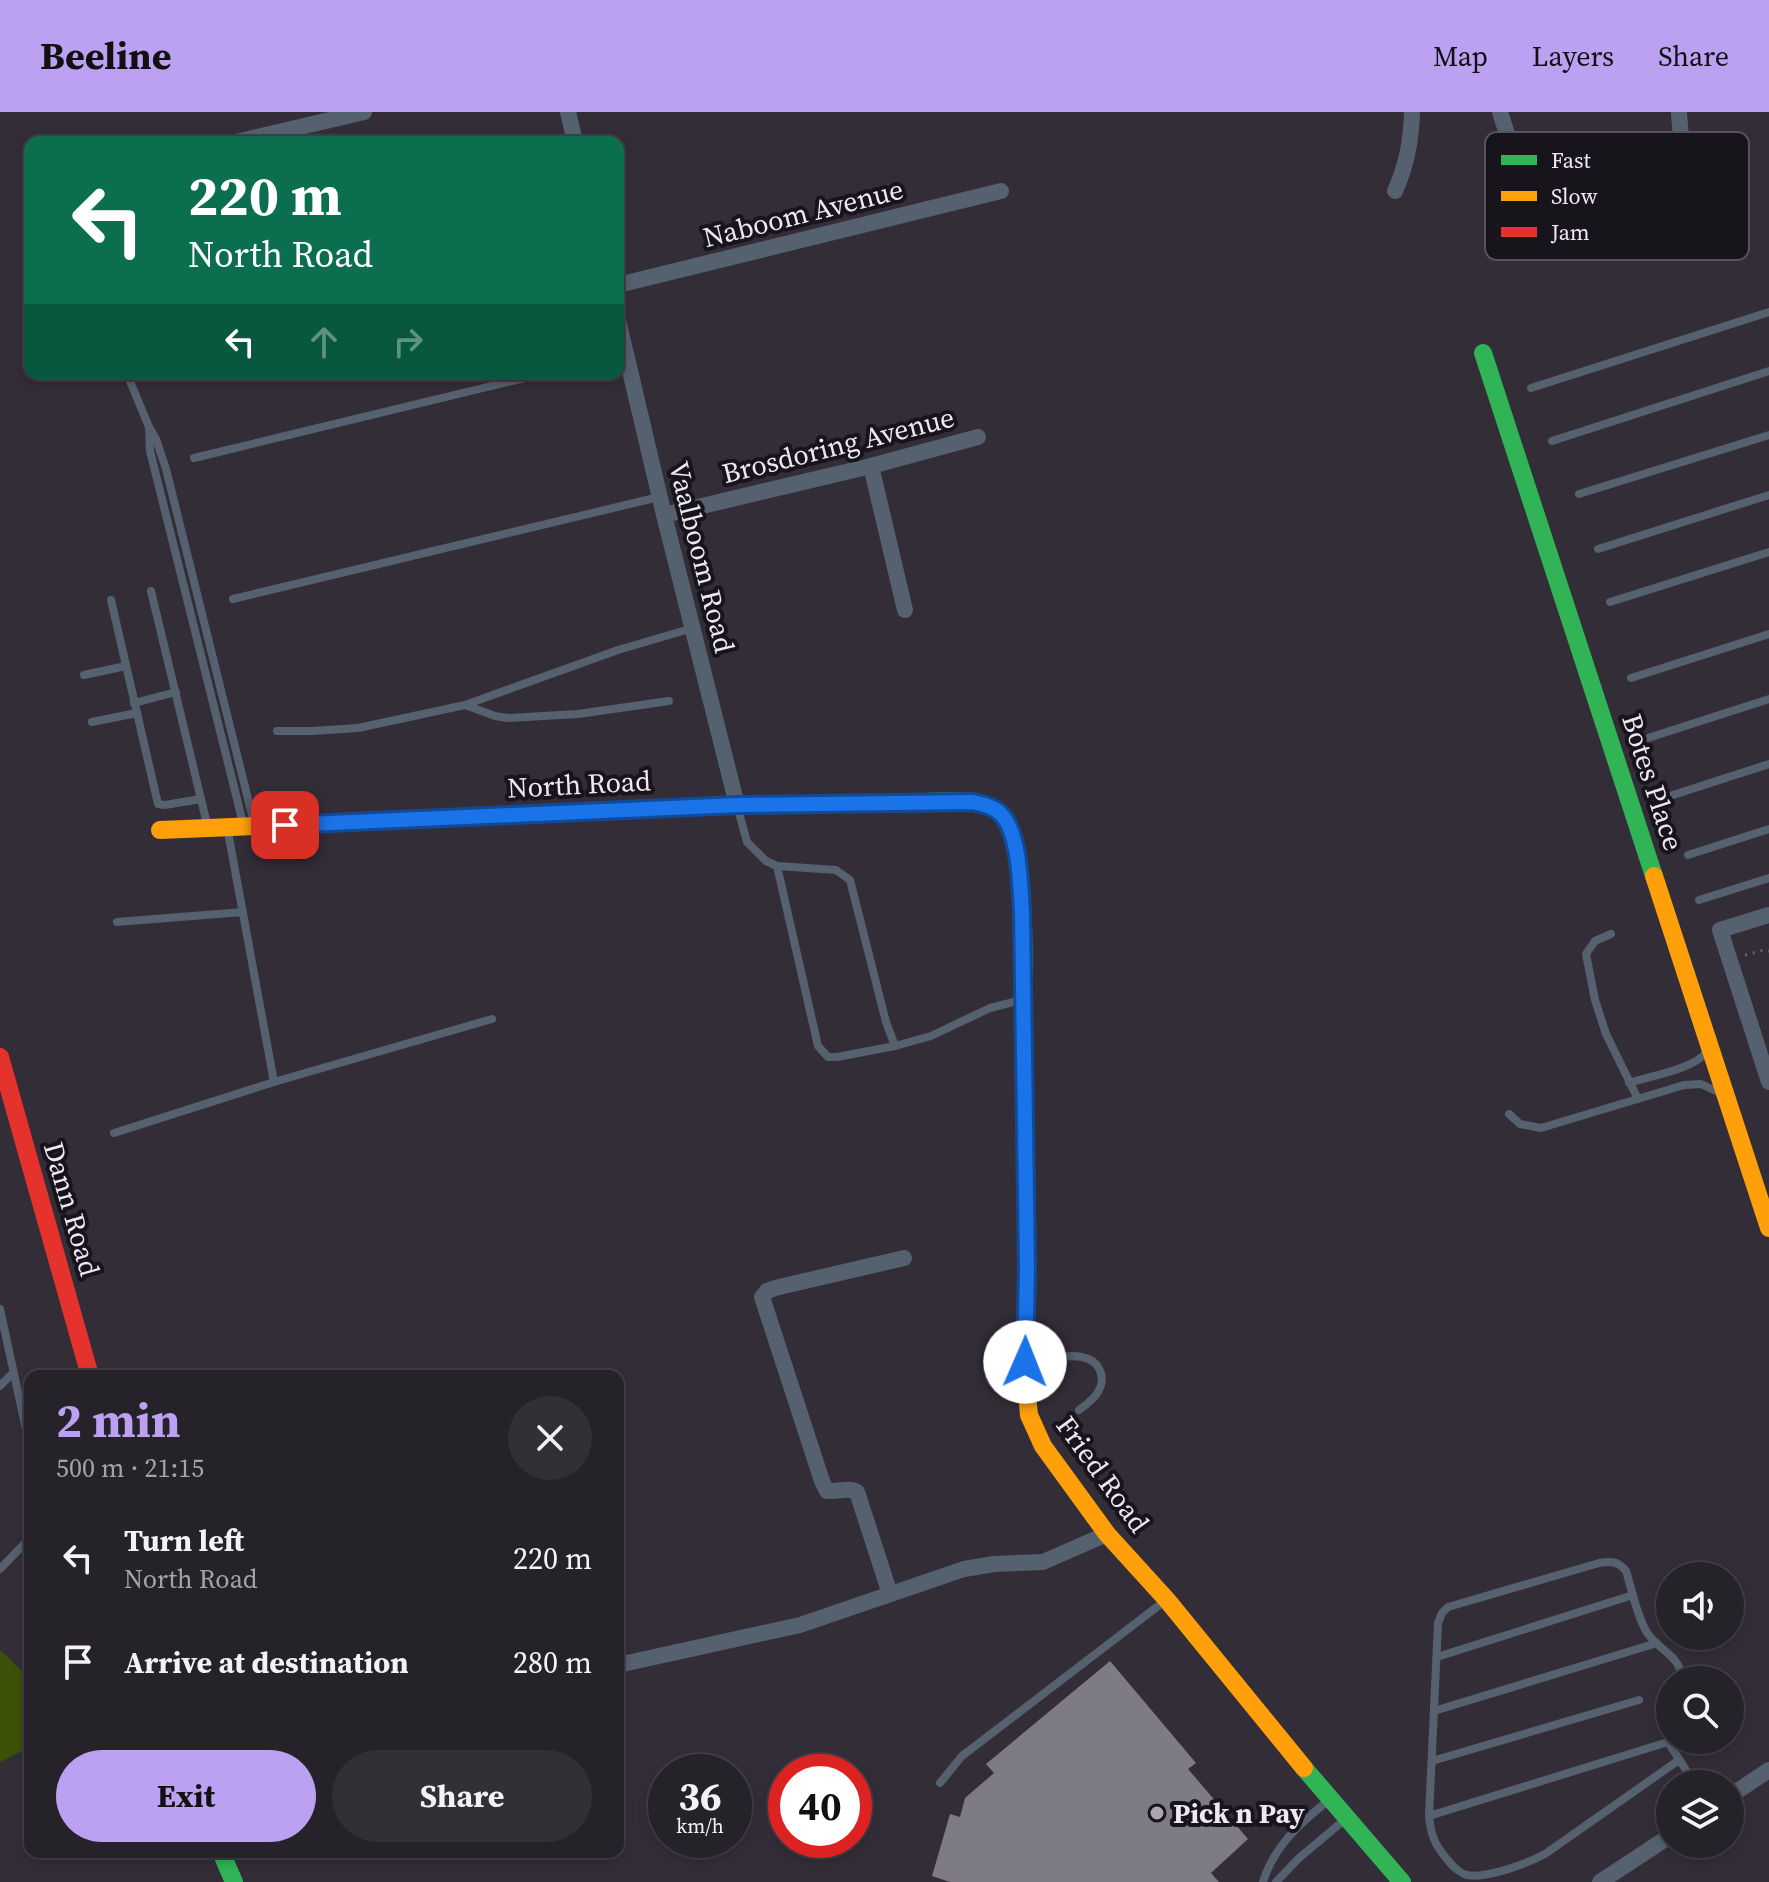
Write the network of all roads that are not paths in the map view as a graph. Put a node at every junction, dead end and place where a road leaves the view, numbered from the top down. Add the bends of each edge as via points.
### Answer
1 (364, 112) edge
2 (568, 112) edge
3 (1412, 112) edge
4 (1500, 112) edge
5 (1679, 112) edge
6 (1506, 132) edge
7 (1680, 132) edge
8 (262, 136) edge
9 (574, 136) edge
10 (1001, 191) dead end
11 (1395, 191) dead end
12 (624, 284) edge
13 (1769, 312) edge
14 (1483, 353) dead end
15 (624, 362) edge
16 (1769, 371) edge
17 (129, 380) edge
18 (516, 380) edge
19 (1531, 388) dead end
20 (1769, 435) edge
21 (978, 437) dead end
22 (1552, 441) dead end
23 (194, 458) dead end
24 (871, 466) junction
25 (1579, 494) dead end
26 (1769, 495) edge
27 (660, 497) junction
28 (664, 515) junction
29 (1598, 549) dead end
30 (1769, 552) edge
31 (151, 591) dead end
32 (233, 599) dead end
33 (111, 600) dead end
34 (1610, 602) dead end
35 (905, 610) dead end
36 (693, 628) junction
37 (1769, 634) edge
38 (126, 666) junction
39 (84, 675) dead end
40 (1631, 678) dead end
41 (176, 692) junction
42 (1769, 699) edge
43 (669, 701) dead end
44 (465, 705) junction
45 (136, 708) junction
46 (92, 722) dead end
47 (277, 731) dead end
48 (1648, 738) dead end
49 (1769, 764) edge
50 (1670, 796) dead end
51 (201, 799) junction
52 (737, 805) junction
53 (999, 812) joint
54 (234, 828) junction
55 (1769, 829) edge
56 (160, 830) dead end
57 (1688, 855) dead end
58 (777, 866) junction
59 (1769, 878) edge
60 (1699, 900) dead end
61 (243, 912) junction
62 (1769, 915) edge
63 (117, 922) dead end
64 (1611, 934) dead end
65 (1023, 1000) junction
66 (492, 1019) dead end
67 (895, 1046) junction
68 (1710, 1047) junction
69 (0, 1057) edge
70 (274, 1082) junction
71 (1769, 1082) edge
72 (1629, 1083) junction
73 (1726, 1096) junction
74 (1638, 1099) junction
75 (1509, 1114) dead end
76 (114, 1133) dead end
77 (1769, 1228) edge
78 (904, 1258) dead end
79 (0, 1309) edge
80 (1025, 1362) junction
81 (88, 1370) edge
82 (13, 1373) junction
83 (0, 1386) edge
84 (1079, 1410) dead end
85 (24, 1422) edge
86 (1107, 1534) junction
87 (24, 1544) edge
88 (0, 1569) edge
89 (890, 1594) junction
90 (1633, 1595) junction
91 (1167, 1600) junction
92 (1656, 1642) edge
93 (1656, 1643) edge
94 (1665, 1650) edge
95 (1437, 1657) junction
96 (624, 1664) edge
97 (1679, 1666) edge
98 (1639, 1700) dead end
99 (1434, 1711) junction
100 (1656, 1744) edge
101 (1676, 1754) edge
102 (1679, 1760) junction
103 (1432, 1761) junction
104 (1686, 1770) edge
105 (1769, 1770) edge
106 (940, 1783) dead end
107 (1744, 1787) edge
108 (1330, 1799) junction
109 (1429, 1816) junction
110 (1347, 1818) junction
111 (1656, 1845) edge
112 (216, 1858) edge
113 (224, 1858) edge
114 (219, 1882) edge
115 (234, 1882) edge
116 (1263, 1882) edge
117 (1276, 1882) edge
118 (1402, 1882) edge
119 (1600, 1882) edge

1 - 8 street
2 - 9 street
3 - 11 street via 1409,153
4 - 6 street
5 - 7 street
10 - 12 street, Naboom Avenue
13 - 19 lane
14 - 68 street, Botes Place
15 - 27 street, Vaalboom Road
16 - 22 lane
17 - 54 lane via 149,427
18 - 23 lane
20 - 25 lane
21 - 24 street, Brosdoring Avenue
24 - 28 street, Brosdoring Avenue
24 - 35 street
26 - 29 lane
27 - 28 street, Vaalboom Road
27 - 32 lane
28 - 36 street, Vaalboom Road
30 - 34 lane
31 - 41 lane
33 - 38 lane
36 - 44 lane
36 - 52 street, Vaalboom Road
37 - 40 lane
38 - 39 lane
38 - 45 lane
41 - 45 lane
41 - 51 lane
42 - 48 lane
43 - 44 lane via 508,718
44 - 47 lane via 358,728
45 - 46 lane
45 - 51 lane via 158,804
49 - 50 lane
51 - 54 lane
52 - 53 street, North Road via 972,802
52 - 54 street, North Road
52 - 58 lane via 747,842
53 - 65 street, Fried Road via 1010,829 1017,859
54 - 56 street, North Road
54 - 61 lane
55 - 57 lane
58 - 67 lane via 836,870 850,880
58 - 67 lane via 818,1046 828,1057
59 - 60 lane
61 - 63 lane
61 - 70 lane
62 - 71 street via 1720,930
64 - 72 lane via 1595,941 1586,954 1606,1034
65 - 67 lane
65 - 80 street, Fried Road
66 - 70 lane
68 - 72 lane via 1693,1063
68 - 73 street, Botes Place
69 - 81 street, Dann Road
70 - 76 lane
72 - 74 lane
73 - 74 lane via 1701,1084
73 - 77 street, Botes Place
74 - 75 lane via 1541,1128 1520,1124
78 - 89 street via 775,1288 762,1297 822,1481 827,1491 857,1492
79 - 82 lane
80 - 84 lane via 1076,1357 1094,1362 1101,1387
80 - 86 street, Fried Road via 1029,1415 1043,1446
82 - 83 lane
82 - 85 lane
86 - 89 street via 1043,1562 964,1569
86 - 91 street, Fried Road
87 - 88 lane
89 - 96 street via 800,1625
90 - 92 lane via 1642,1624
90 - 95 lane
90 - 95 lane via 1626,1571 1611,1561 1448,1607 1438,1623
91 - 106 lane via 962,1756
91 - 108 street, Fried Road
93 - 99 lane
94 - 97 lane
95 - 99 lane
98 - 103 lane
99 - 103 lane
100 - 109 lane
101 - 102 lane
102 - 104 lane
102 - 109 lane via 1545,1854 1492,1873 1458,1871 1437,1848
103 - 109 lane
105 - 107 street
108 - 110 street, Fried Road
108 - 116 lane via 1281,1845
110 - 117 lane
110 - 118 street, Fried Road
111 - 119 street
112 - 114 street
113 - 115 street

